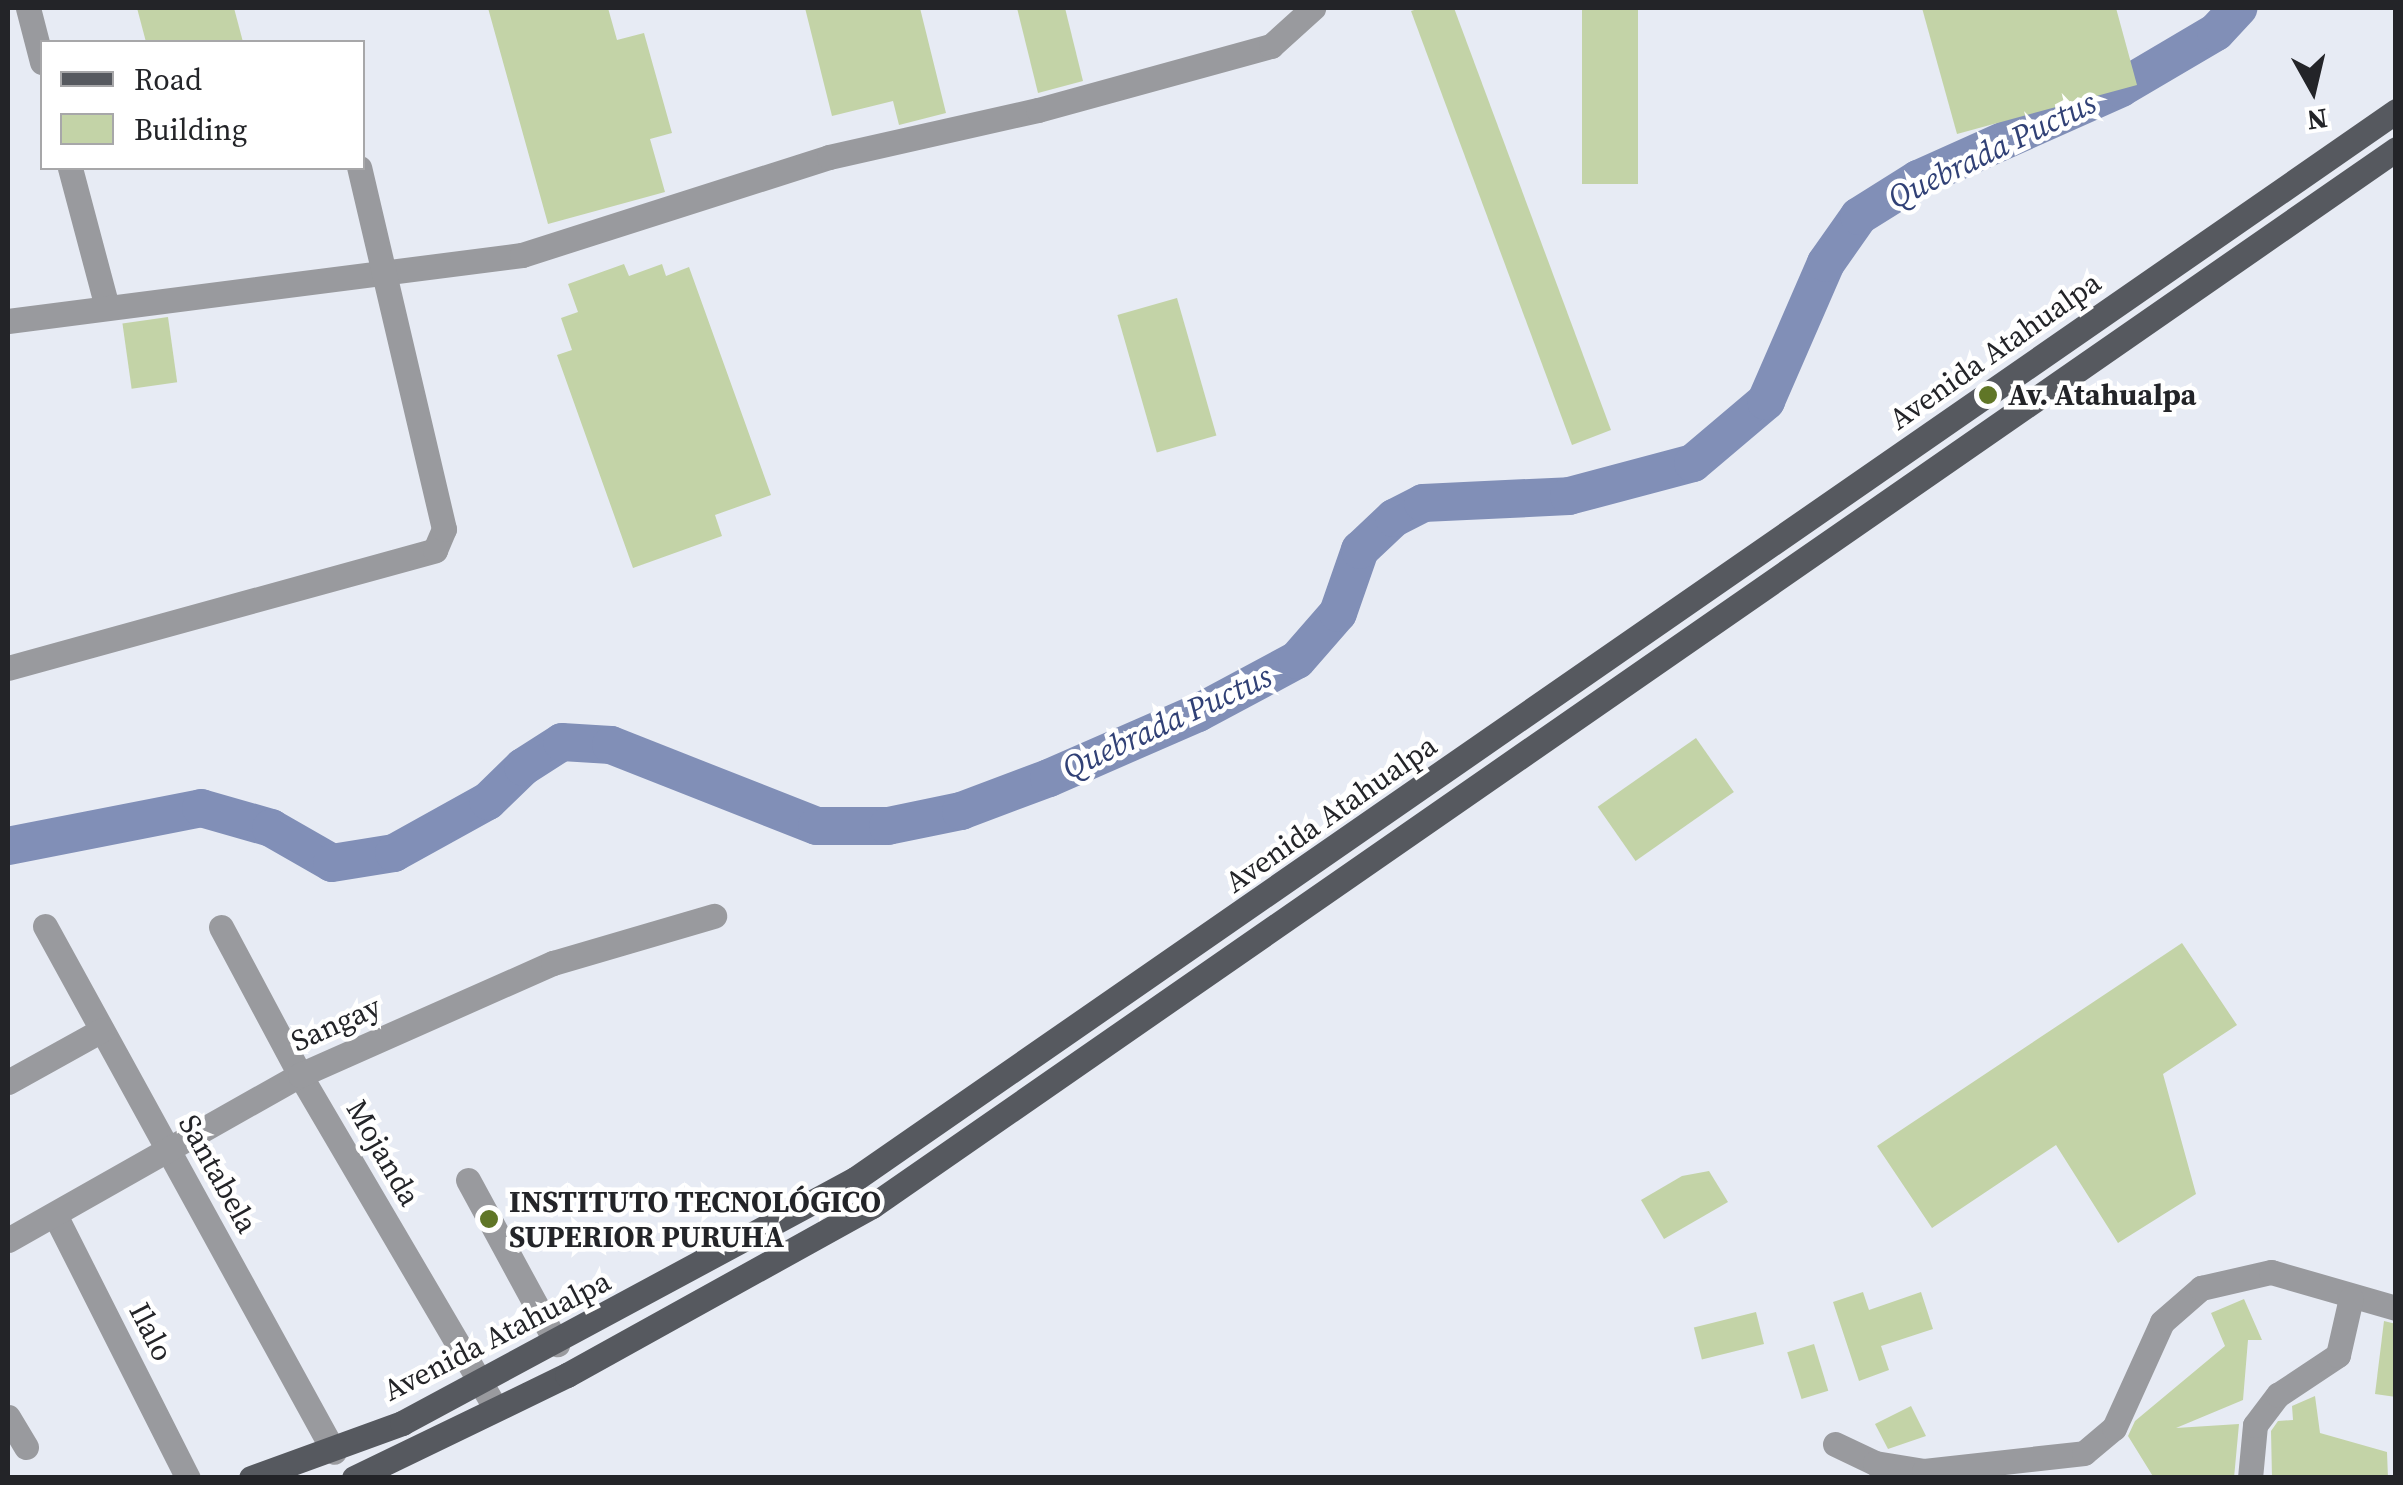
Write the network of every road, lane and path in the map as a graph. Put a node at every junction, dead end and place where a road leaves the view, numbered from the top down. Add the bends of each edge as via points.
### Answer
1 (28, 8) edge
2 (1312, 8) edge
3 (40, 54) edge
4 (2396, 112) edge
5 (2396, 150) edge
6 (71, 170) edge
7 (359, 170) edge
8 (382, 276) junction
9 (106, 303) junction
10 (8, 320) edge
11 (1976, 403) junction
12 (1994, 429) junction
13 (8, 668) edge
14 (1506, 731) junction
15 (1524, 757) junction
16 (1267, 898) junction
17 (714, 916) dead end
18 (1285, 923) junction
19 (45, 926) dead end
20 (221, 927) dead end
21 (102, 1030) junction
22 (300, 1075) junction
23 (8, 1082) edge
24 (989, 1089) junction
25 (1007, 1114) junction
26 (167, 1149) junction
27 (468, 1180) dead end
28 (55, 1216) junction
29 (748, 1238) junction
30 (8, 1240) edge
31 (764, 1265) junction
32 (2351, 1298) junction
33 (2396, 1308) edge
34 (557, 1344) junction
35 (480, 1381) junction
36 (496, 1408) junction
37 (8, 1418) edge
38 (1835, 1444) dead end
39 (26, 1447) dead end
40 (334, 1452) junction
41 (188, 1478) edge
42 (251, 1478) edge
43 (354, 1478) edge
44 (2250, 1478) edge

1 - 3 street
2 - 8 street via 1271,46 1038,110 829,157 522,255
4 - 11 main road, Avenida Atahualpa
5 - 12 main road
6 - 9 street
7 - 8 street
8 - 9 street
8 - 13 street via 444,529 436,550
9 - 10 street
11 - 12 main road
11 - 14 main road, Avenida Atahualpa
12 - 15 main road
14 - 15 main road
14 - 16 main road, Avenida Atahualpa
15 - 18 main road
16 - 18 main road
16 - 24 main road, Avenida Atahualpa
17 - 22 street, Sangay via 552,963
18 - 25 main road
19 - 21 street, Santabela
20 - 22 street, Mojanda
21 - 23 street
21 - 26 street, Santabela
22 - 26 street, Sangay
22 - 35 street, Mojanda
24 - 25 main road
24 - 29 main road, Avenida Atahualpa via 855,1179
25 - 31 main road via 872,1206
26 - 28 street, Sangay
26 - 40 street, Santabela
27 - 34 street
28 - 30 street, Sangay
28 - 41 street, Ilalo
29 - 31 main road
29 - 34 main road, Avenida Atahualpa
31 - 36 main road
32 - 33 street
32 - 38 street via 2272,1272 2202,1288 2162,1322 2114,1428 2084,1453 1924,1471 1875,1463
32 - 44 street via 2338,1355 2278,1395 2255,1425
34 - 35 main road, Avenida Atahualpa
35 - 36 street, Mojanda
35 - 40 main road, Avenida Atahualpa
36 - 43 main road
37 - 39 street
40 - 42 main road, Avenida Atahualpa

